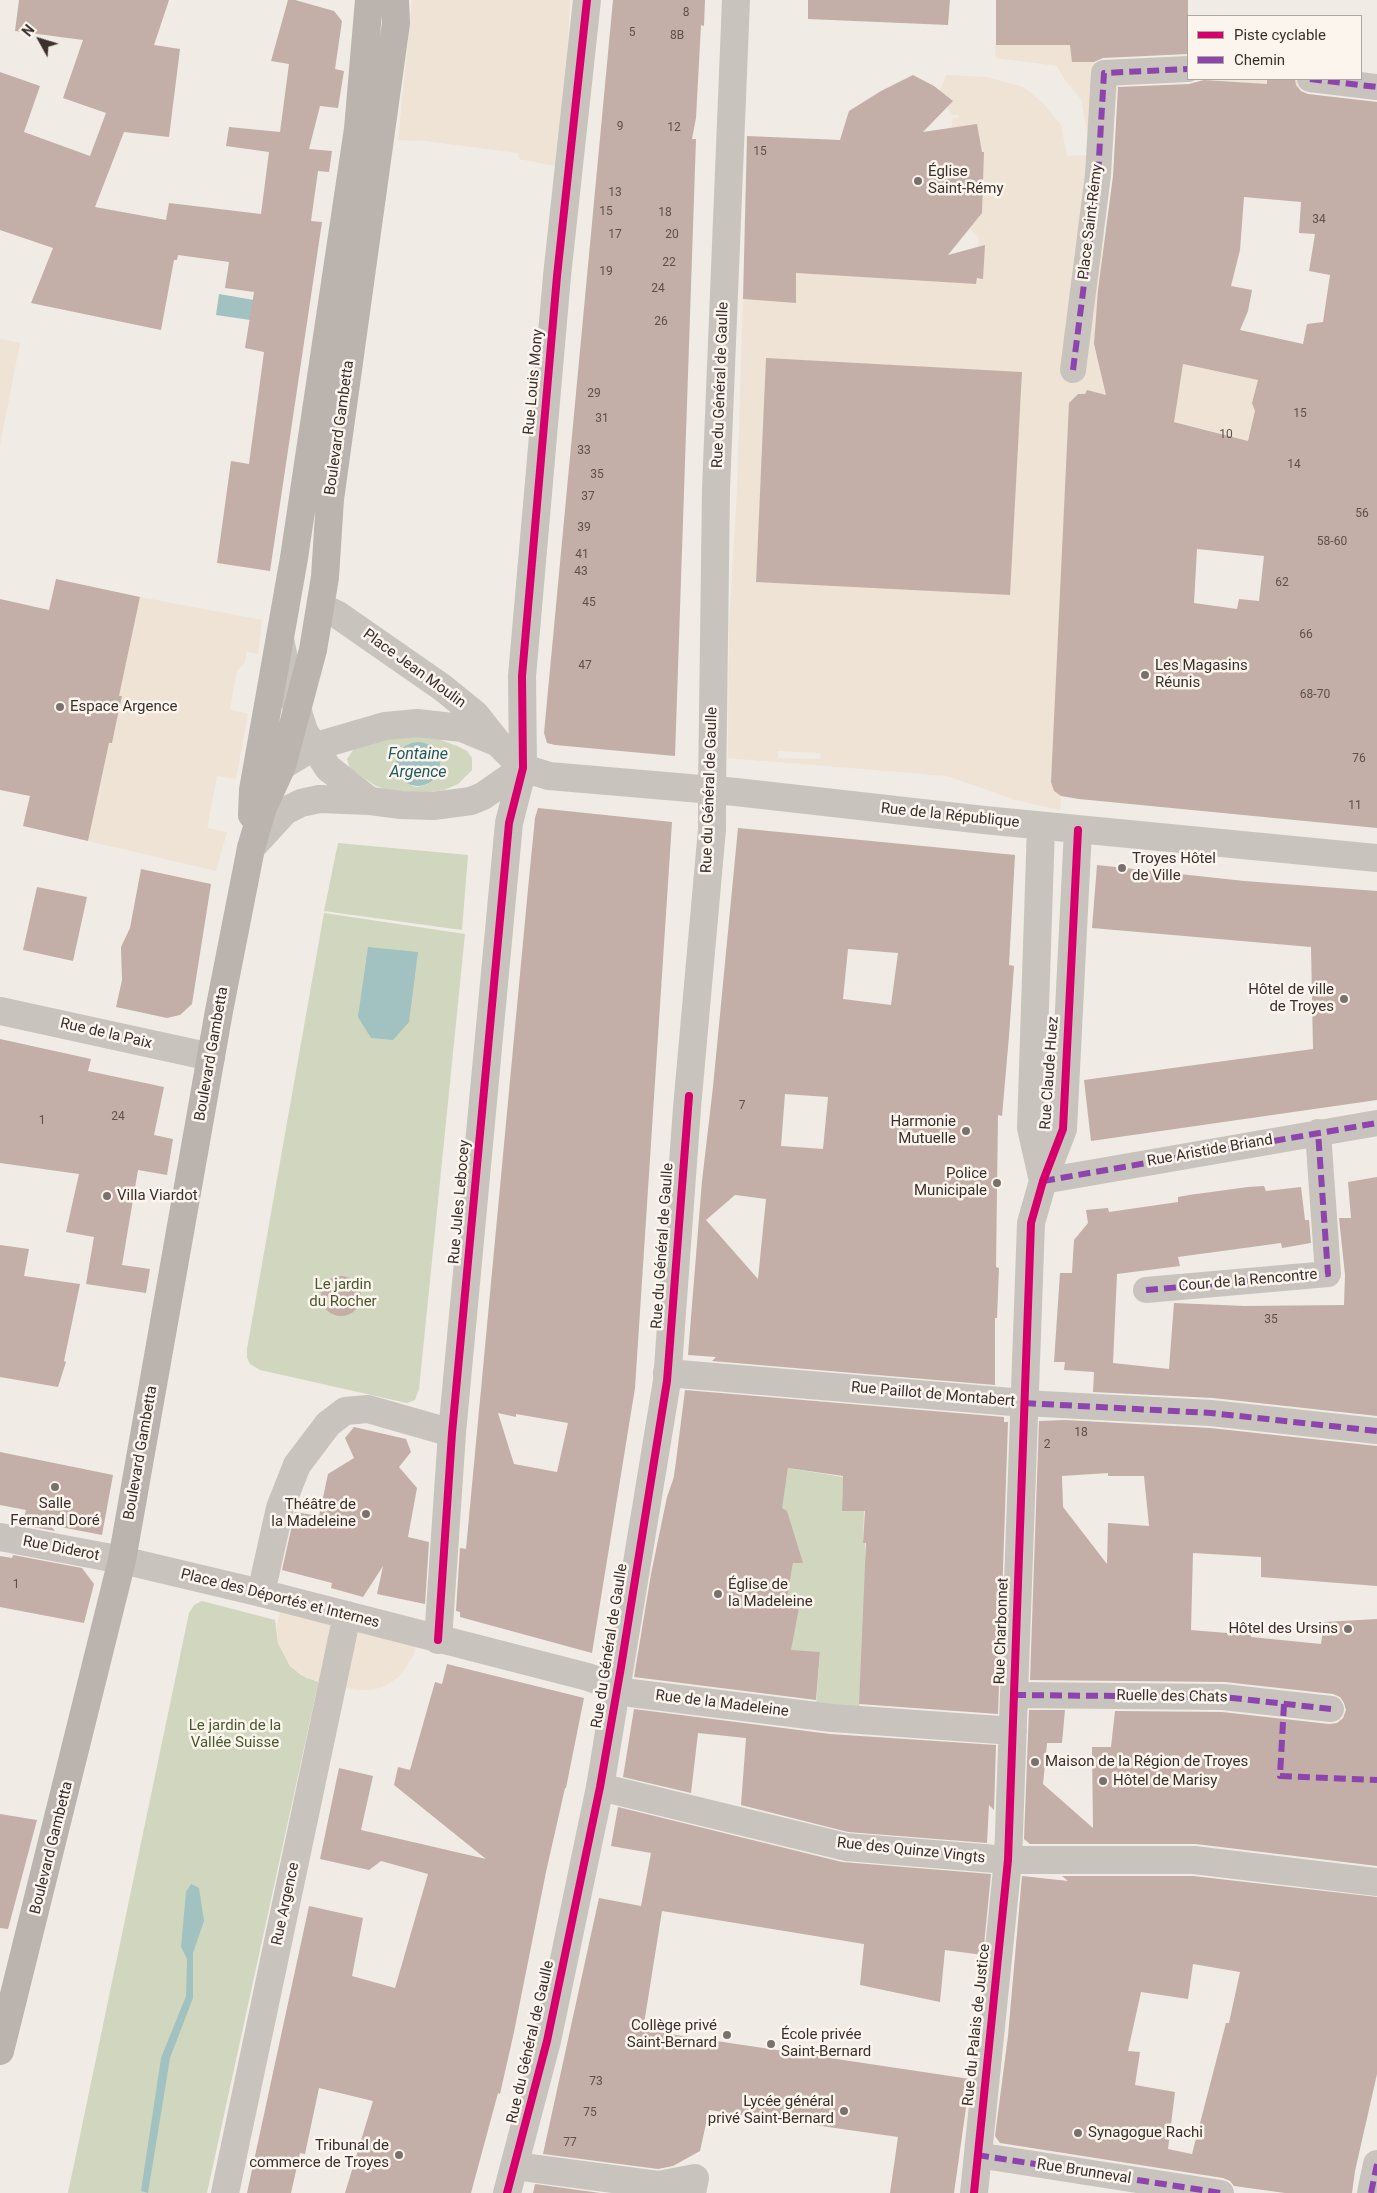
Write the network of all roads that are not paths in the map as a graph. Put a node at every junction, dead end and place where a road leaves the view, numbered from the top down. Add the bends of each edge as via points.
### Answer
1 (369, 0) edge
2 (395, 0) edge
3 (587, 0) edge
4 (736, 0) edge
5 (1187, 69) edge
6 (1318, 80) edge
7 (1377, 87) edge
8 (1073, 370) dead end
9 (321, 607) junction
10 (280, 639) junction
11 (296, 710) junction
12 (498, 743) junction
13 (313, 747) junction
14 (282, 766) junction
15 (523, 768) junction
16 (253, 790) junction
17 (712, 791) junction
18 (370, 801) junction
19 (1041, 826) junction
20 (1078, 830) junction
21 (251, 848) junction
22 (1377, 858) edge
23 (0, 1010) edge
24 (211, 1057) junction
25 (1377, 1123) edge
26 (1318, 1132) junction
27 (1043, 1181) junction
28 (1146, 1290) dead end
29 (668, 1373) junction
30 (1024, 1403) junction
31 (1377, 1431) edge
32 (452, 1432) junction
33 (0, 1537) edge
34 (122, 1560) junction
35 (261, 1593) junction
36 (346, 1615) junction
37 (438, 1640) junction
38 (618, 1688) junction
39 (1014, 1695) junction
40 (1331, 1709) dead end
41 (1013, 1731) junction
42 (600, 1787) junction
43 (1008, 1860) junction
44 (1377, 1882) edge
45 (0, 2051) edge
46 (977, 2155) junction
47 (1377, 2164) edge
48 (515, 2166) junction
49 (694, 2186) edge
50 (225, 2193) edge
51 (508, 2193) edge
52 (974, 2193) edge
53 (1221, 2193) edge
54 (1371, 2193) edge

1 - 10 main road, Boulevard Gambetta via 358,129
2 - 9 main road, Boulevard Gambetta via 396,23 330,499
3 - 15 street, Rue Louis Mony via 556,286 522,682
4 - 17 street, Rue du Général de Gaulle via 716,489
5 - 8 street, Place Saint-Rémy via 1104,73 1098,175
6 - 7 street
9 - 11 main road, Boulevard Gambetta
9 - 12 street, Place Jean Moulin via 338,615 443,688 476,714
10 - 11 street
10 - 16 main road, Boulevard Gambetta
11 - 13 street
11 - 14 main road, Boulevard Gambetta
12 - 13 street, Place Jean Moulin via 462,728 417,723 384,726
12 - 15 street, Place Jean Moulin
13 - 14 street, Place Jean Moulin
13 - 18 street via 328,768
14 - 16 street, Place Jean Moulin
14 - 21 main road, Boulevard Gambetta via 263,807
15 - 17 street, Rue de la République via 549,776
15 - 18 street via 471,801 433,806
15 - 32 street, Rue Jules Lebocey via 509,823
16 - 21 main road, Boulevard Gambetta
17 - 19 street, Rue de la République
17 - 29 street, Rue du Général de Gaulle via 712,829
18 - 21 street via 318,800 301,803 285,812
19 - 20 street, Rue de la République
19 - 27 street, Rue Claude Huez via 1031,1128
20 - 22 street, Rue de la République
20 - 27 street, Rue Claude Huez via 1063,1129
21 - 24 main road, Boulevard Gambetta
23 - 24 street, Rue de la Paix
24 - 34 main road, Boulevard Gambetta
25 - 26 street, Rue Aristide Briand
26 - 27 street, Rue Aristide Briand
26 - 28 street, Cour de la Rencontre via 1328,1274
27 - 30 street, Rue Claude Huez via 1031,1224
29 - 30 street, Rue Paillot de Montabert
29 - 38 street, Rue du Général de Gaulle
30 - 31 street, Rue Paillot de Montabert via 1211,1414
30 - 39 street, Rue Charbonnet
32 - 35 street via 368,1409 345,1411 328,1424 297,1465 280,1508
32 - 37 street, Rue Jules Lebocey
33 - 34 street, Rue Diderot
34 - 35 street, Place des Déportés et Internes
34 - 45 main road, Boulevard Gambetta
35 - 36 street, Place des Déportés et Internes
36 - 37 street, Place des Déportés et Internes
36 - 50 street, Rue Argence
37 - 38 street, Rue de la Madeleine via 588,1677
38 - 41 street, Rue de la Madeleine via 631,1693 832,1718
38 - 42 street, Rue du Général de Gaulle
39 - 40 street, Ruelle des Chats via 1223,1697
39 - 41 street, Rue Charbonnet
41 - 43 street, Rue Charbonnet
42 - 43 street, Rue des Quinze Vingts via 846,1847
42 - 48 street, Rue du Général de Gaulle via 547,2041
43 - 44 street, Rue des Quinze Vingts via 1194,1860
43 - 46 street, Rue du Palais de Justice
46 - 52 street, Rue du Palais de Justice
46 - 53 street, Rue Brunneval
47 - 54 street
48 - 49 street via 658,2185
48 - 51 street, Rue du Général de Gaulle

